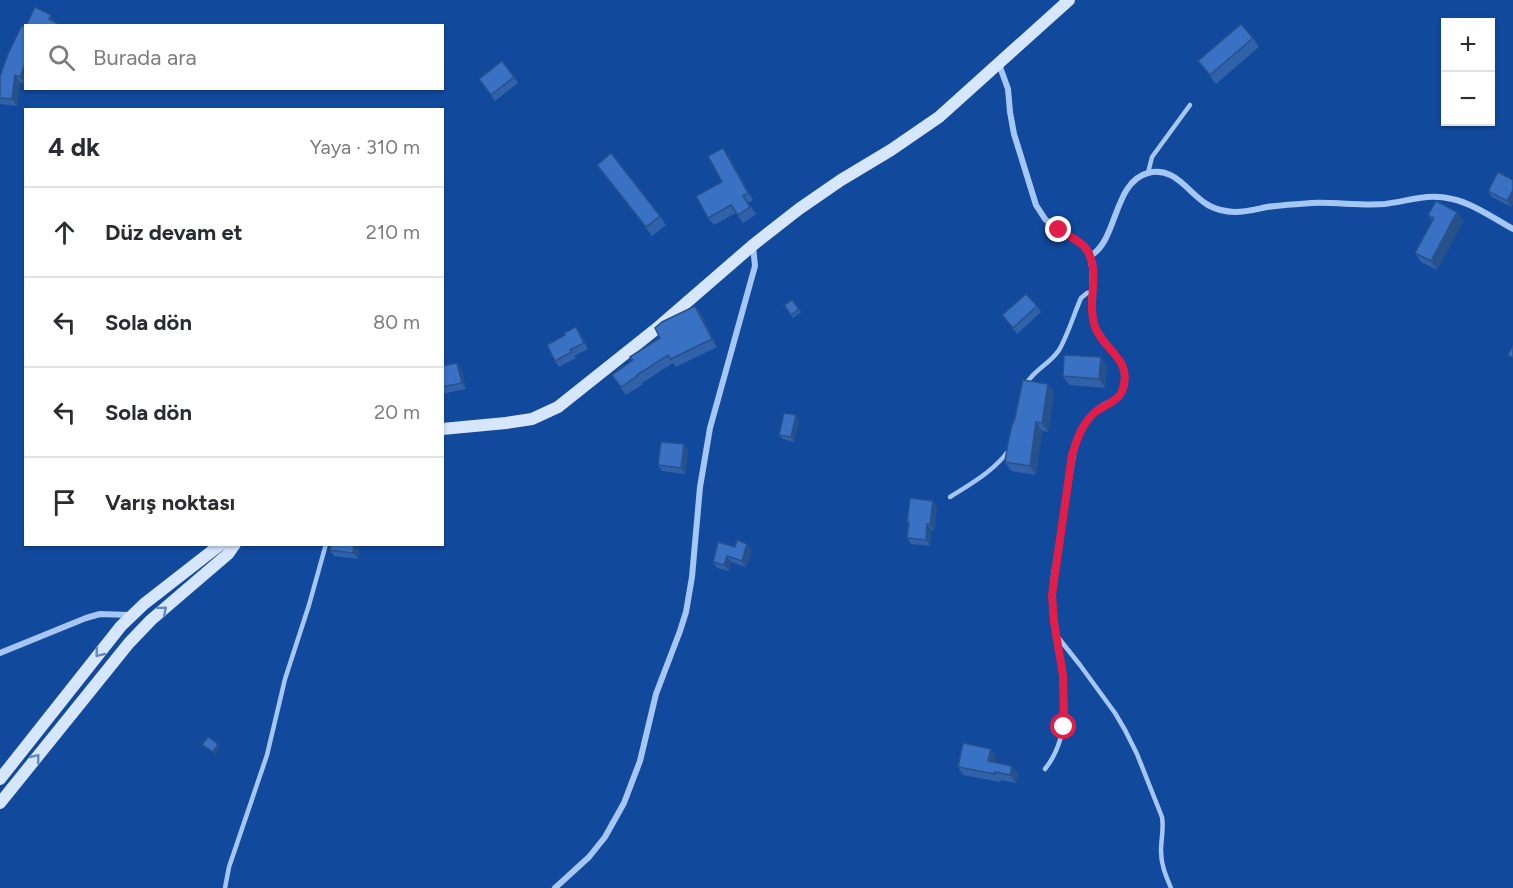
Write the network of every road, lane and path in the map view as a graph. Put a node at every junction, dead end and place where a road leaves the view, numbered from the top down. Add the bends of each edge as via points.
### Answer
1 (1069, 0) edge
2 (999, 64) junction
3 (1190, 105) dead end
4 (1148, 173) junction
5 (1513, 229) edge
6 (753, 245) junction
7 (1090, 256) junction
8 (1092, 292) junction
9 (1023, 392) edge
10 (444, 429) edge
11 (1010, 448) edge
12 (950, 497) dead end
13 (218, 546) edge
14 (234, 546) edge
15 (325, 546) edge
16 (131, 616) junction
17 (1057, 636) junction
18 (0, 653) edge
19 (1045, 769) dead end
20 (0, 779) edge
21 (0, 803) edge
22 (225, 888) edge
23 (555, 888) edge
24 (1172, 888) edge

1 - 2 street
2 - 6 street via 939,117 799,209
2 - 7 street via 1008,89 1014,134 1036,205 1052,225 1084,246
3 - 4 lane via 1152,157
4 - 5 street via 1176,177 1205,203 1225,211 1315,203 1383,204 1438,196 1461,201
4 - 7 street via 1131,184 1104,244
6 - 10 street via 558,407 532,419
6 - 23 street via 755,266 704,458 688,603 656,694 640,761 619,815 597,847
7 - 8 street
8 - 9 lane via 1081,298 1059,349 1033,374
8 - 17 street via 1096,331 1120,360 1125,380 1119,397 1086,422 1072,455 1053,581
11 - 12 lane via 989,472
13 - 16 street
21 -> 14 street via 129,643
15 - 22 lane
16 - 18 street via 93,616
16 -> 20 street
17 - 19 lane via 1064,727 1056,753
17 - 24 lane via 1114,713 1137,754 1162,817 1161,860

